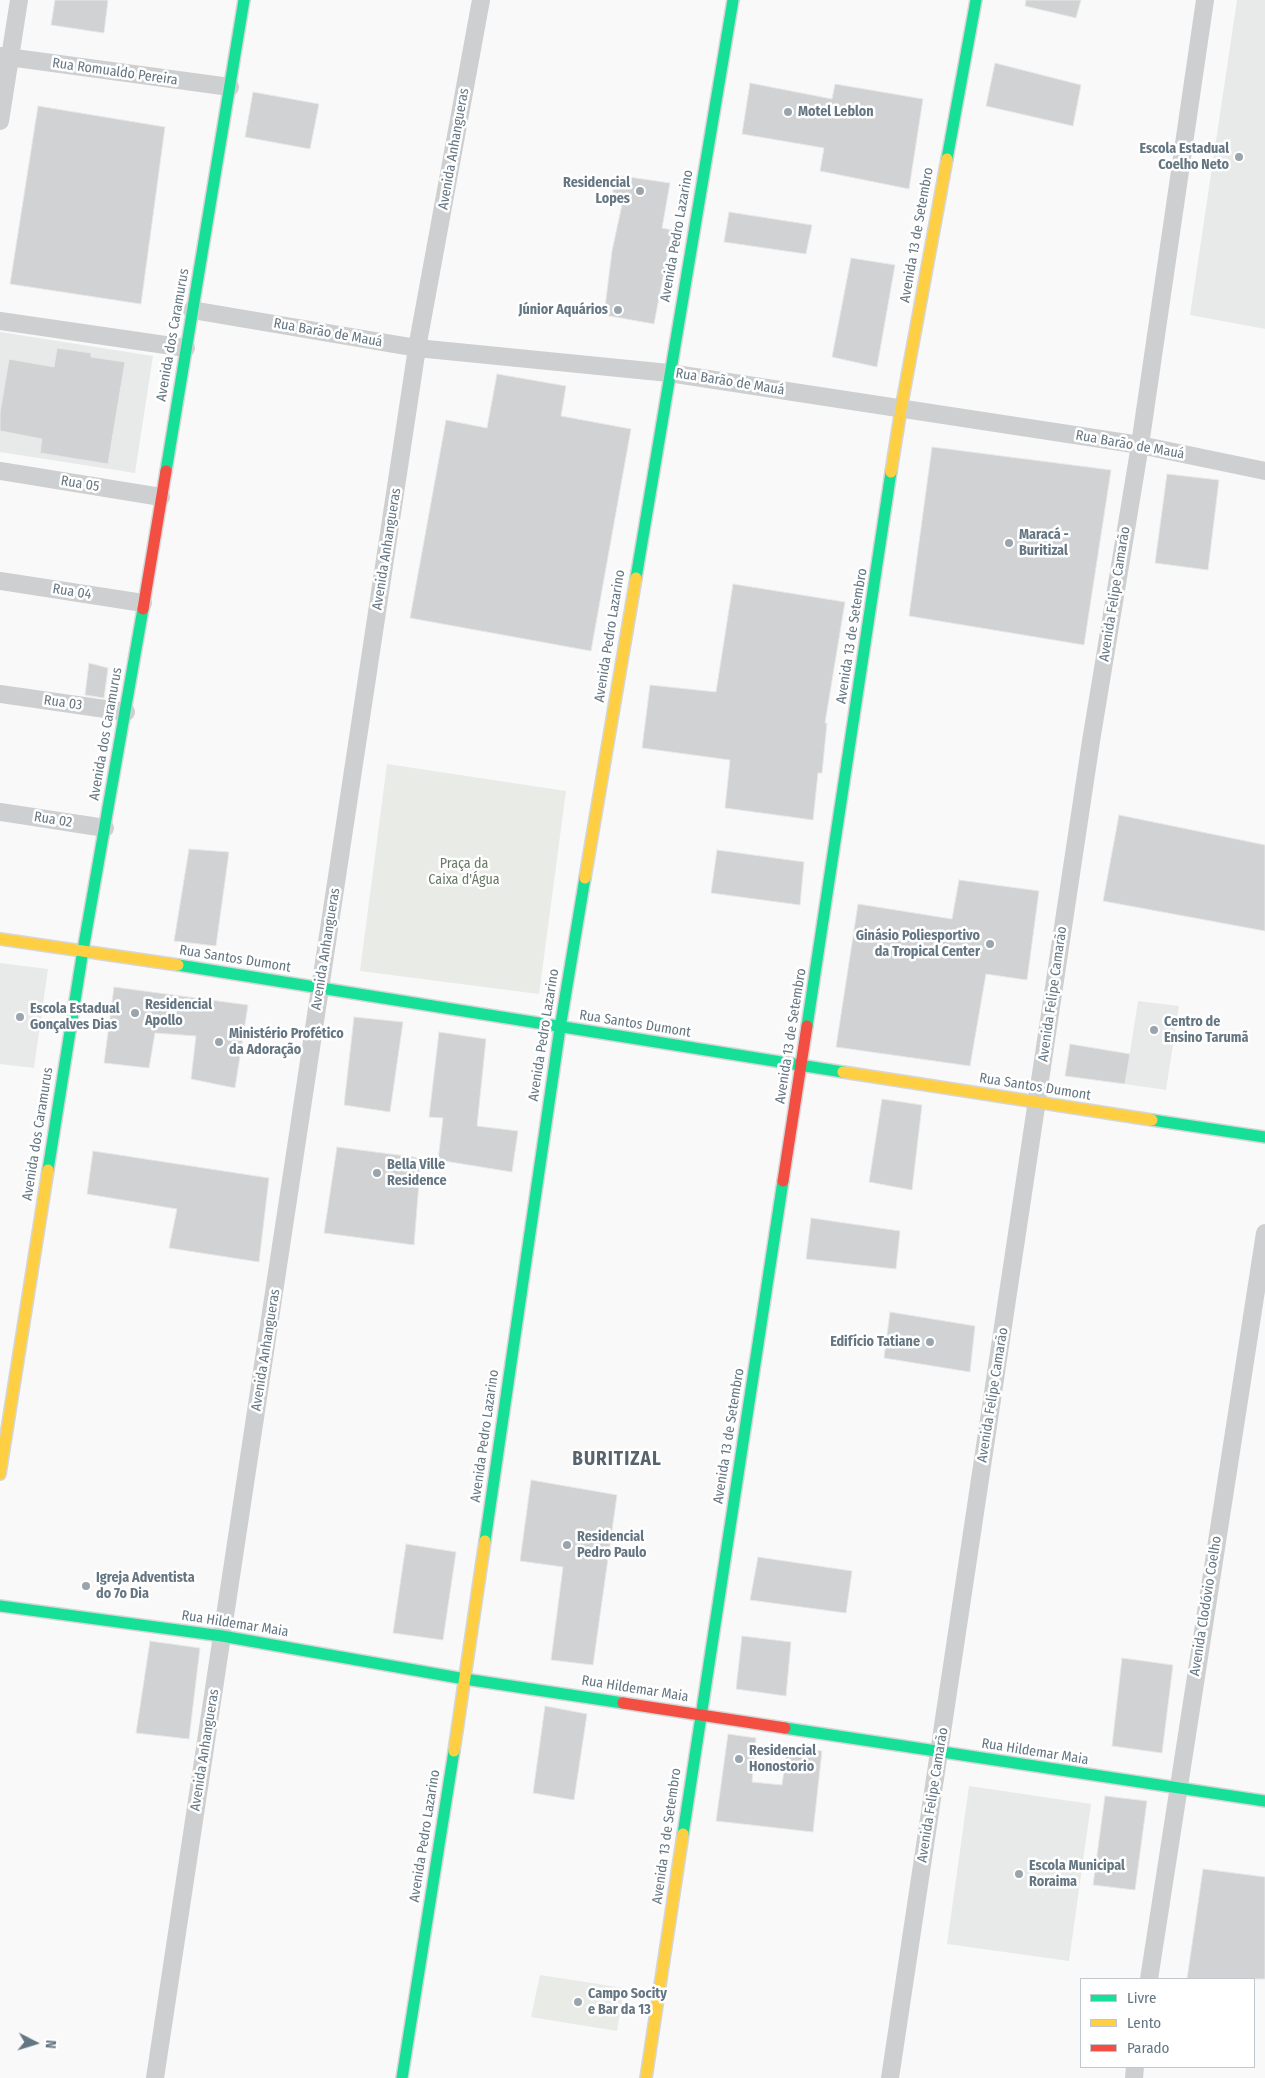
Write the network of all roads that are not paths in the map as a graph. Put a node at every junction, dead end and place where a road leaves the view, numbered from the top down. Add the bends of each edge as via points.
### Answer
1 (19, 0) edge
2 (244, 0) edge
3 (481, 0) edge
4 (733, 0) edge
5 (976, 0) edge
6 (1205, 0) edge
7 (6, 57) edge
8 (230, 87) junction
9 (0, 121) edge
10 (192, 310) junction
11 (0, 321) edge
12 (186, 348) junction
13 (417, 348) junction
14 (669, 372) junction
15 (901, 409) junction
16 (1140, 444) junction
17 (0, 471) edge
18 (1265, 471) edge
19 (161, 497) junction
20 (0, 581) edge
21 (143, 603) junction
22 (0, 694) edge
23 (126, 712) junction
24 (0, 812) edge
25 (105, 828) junction
26 (0, 939) edge
27 (83, 950) junction
28 (320, 988) junction
29 (560, 1028) junction
30 (802, 1065) junction
31 (1037, 1102) junction
32 (1265, 1136) edge
33 (1265, 1232) edge
34 (0, 1474) edge
35 (0, 1606) edge
36 (222, 1636) junction
37 (465, 1678) junction
38 (700, 1714) junction
39 (939, 1752) junction
40 (1178, 1789) junction
41 (1265, 1801) edge
42 (1149, 1978) edge
43 (155, 2078) edge
44 (402, 2078) edge
45 (646, 2078) edge
46 (890, 2078) edge

1 - 7 street
2 - 8 main road, Avenida dos Caramurus
3 - 13 street, Avenida Anhangueras
4 - 14 main road, Avenida Pedro Lazarino
5 - 15 main road, Avenida 13 de Setembro
6 - 16 street, Avenida Felipe Camarão
7 - 8 street, Rua Romualdo Pereira
7 - 9 street
8 - 10 main road, Avenida dos Caramurus
10 - 12 main road, Avenida dos Caramurus
10 - 13 street, Rua Barão de Mauá
11 - 12 street
12 - 19 main road, Avenida dos Caramurus
13 - 14 street, Rua Barão de Mauá
13 - 28 street, Avenida Anhangueras
14 - 15 street, Rua Barão de Mauá
14 - 29 main road, Avenida Pedro Lazarino
15 - 16 street, Rua Barão de Mauá
15 - 30 main road, Avenida 13 de Setembro
16 - 18 street, Rua Barão de Mauá
16 - 31 street, Avenida Felipe Camarão
17 - 19 street, Rua 05
19 - 21 main road, Avenida dos Caramurus
20 - 21 street, Rua 04
21 - 23 main road, Avenida dos Caramurus
22 - 23 street, Rua 03
23 - 25 main road, Avenida dos Caramurus
24 - 25 street, Rua 02
25 - 27 main road, Avenida dos Caramurus
26 - 27 main road, Rua Santos Dumont
27 - 28 main road, Rua Santos Dumont
27 - 34 main road, Avenida dos Caramurus
28 - 29 main road, Rua Santos Dumont
28 - 36 street, Avenida Anhangueras
29 - 30 main road, Rua Santos Dumont
29 - 37 main road, Avenida Pedro Lazarino
30 - 31 main road, Rua Santos Dumont
30 - 38 main road, Avenida 13 de Setembro
31 - 32 main road, Rua Santos Dumont
31 - 39 street, Avenida Felipe Camarão
33 - 40 street, Avenida Clodóvio Coelho
35 - 36 main road, Rua Hildemar Maia
36 - 37 main road, Rua Hildemar Maia
36 - 43 street, Avenida Anhangueras
37 - 38 main road, Rua Hildemar Maia
37 - 44 main road, Avenida Pedro Lazarino
38 - 39 main road, Rua Hildemar Maia
38 - 45 main road, Avenida 13 de Setembro
39 - 40 main road, Rua Hildemar Maia
39 - 46 street, Avenida Felipe Camarão
40 - 41 main road, Rua Hildemar Maia
40 - 42 street, Avenida Clodóvio Coelho

